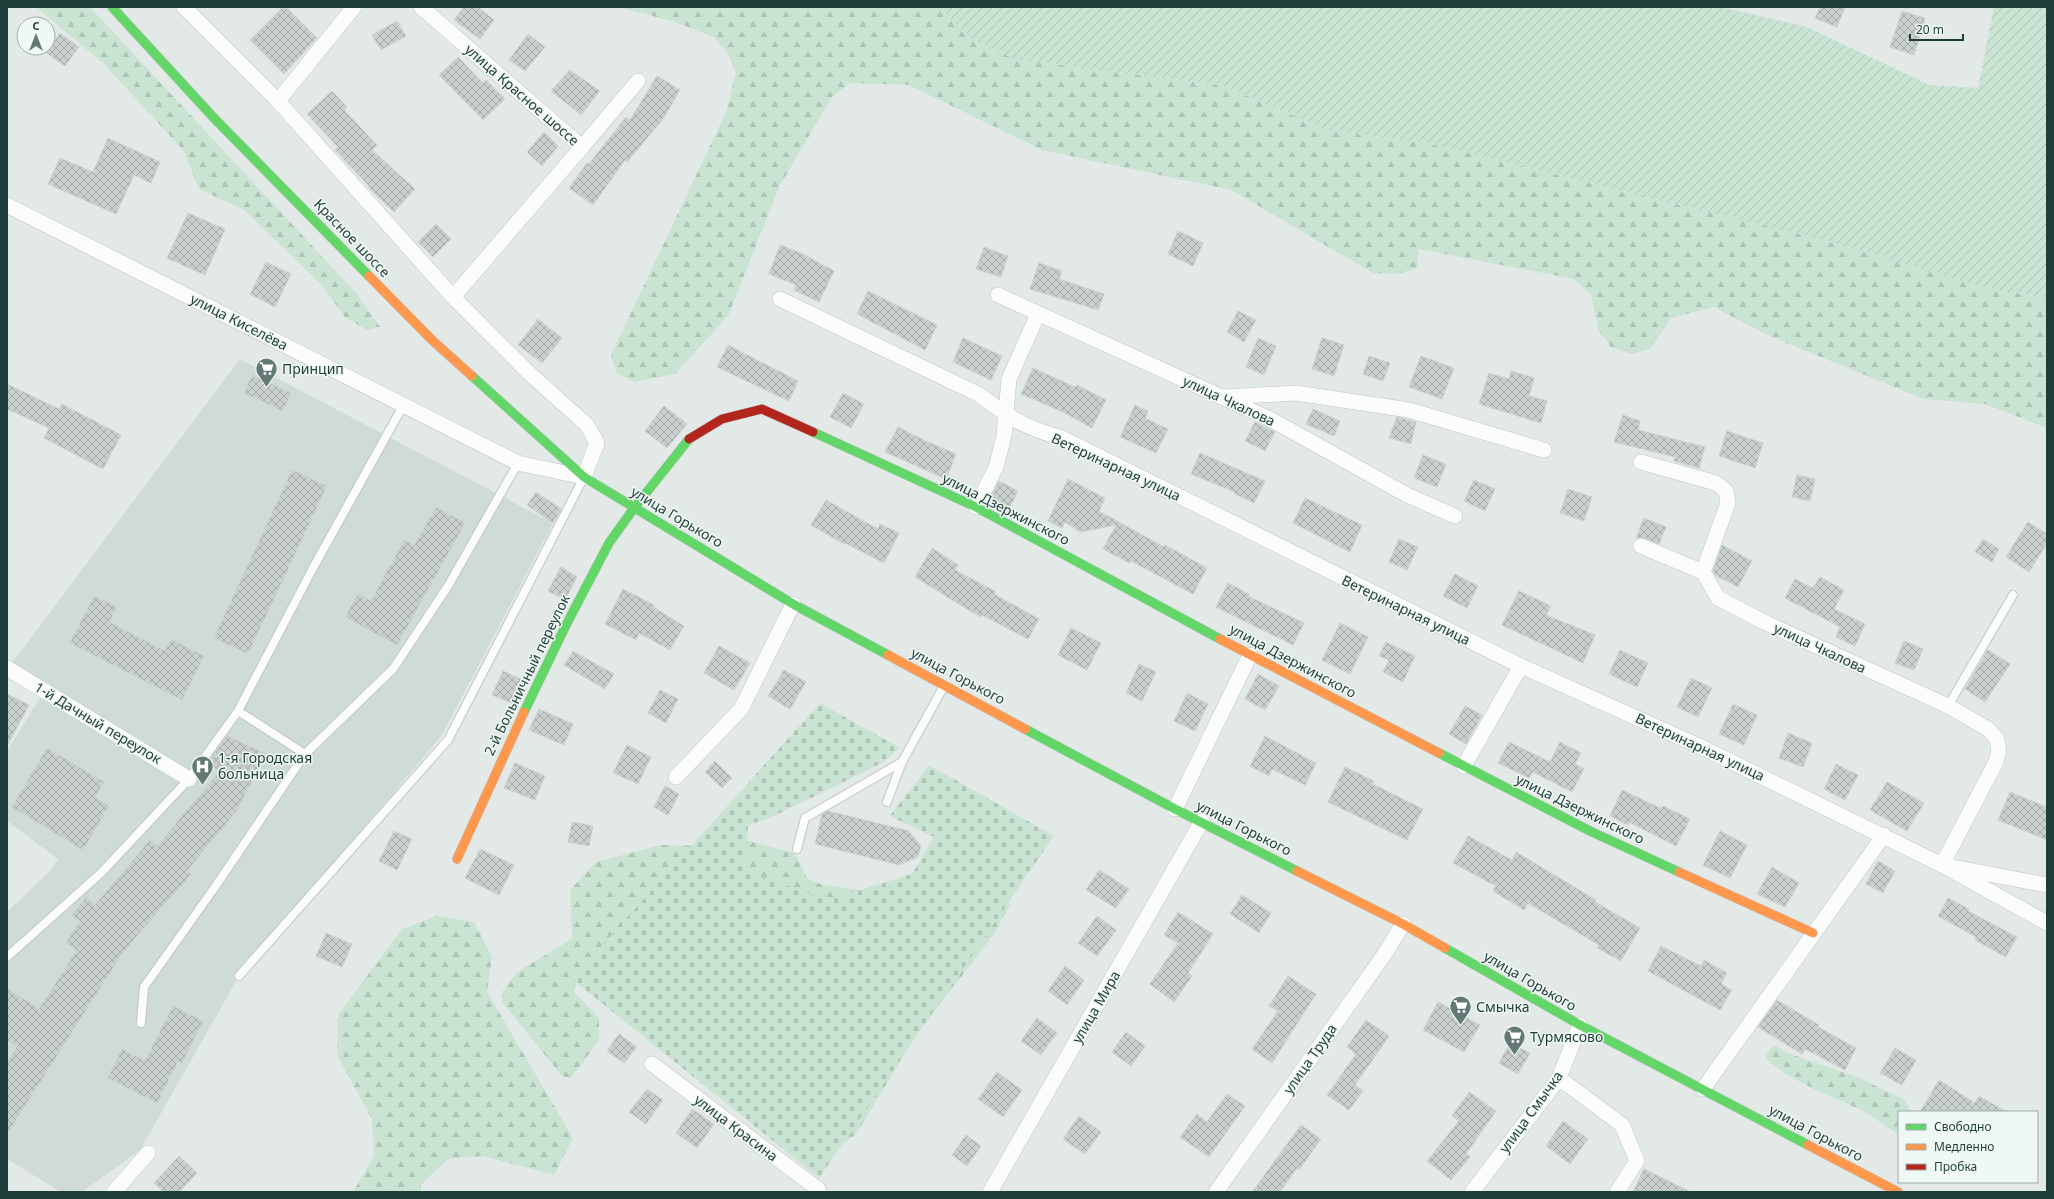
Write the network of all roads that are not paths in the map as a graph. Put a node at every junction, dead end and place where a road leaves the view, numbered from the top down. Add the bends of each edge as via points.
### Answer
1 (112, 7) edge
2 (184, 7) edge
3 (354, 7) edge
4 (421, 7) edge
5 (638, 81) dead end
6 (278, 101) junction
7 (582, 147) junction
8 (7, 205) edge
9 (998, 295) dead end
10 (453, 297) junction
11 (780, 299) dead end
12 (1038, 314) junction
13 (1221, 397) junction
14 (404, 404) junction
15 (762, 408) joint
16 (1006, 416) junction
17 (1544, 450) dead end
18 (1641, 462) dead end
19 (518, 463) junction
20 (584, 476) junction
21 (976, 507) junction
22 (634, 508) junction
23 (1455, 516) dead end
24 (1641, 546) dead end
25 (1703, 572) junction
26 (2013, 595) dead end
27 (793, 604) junction
28 (1250, 655) junction
29 (1521, 666) junction
30 (7, 668) edge
31 (945, 685) junction
32 (1948, 706) junction
33 (238, 710) junction
34 (305, 754) junction
35 (902, 762) junction
36 (1464, 766) junction
37 (676, 777) dead end
38 (189, 779) junction
39 (887, 802) dead end
40 (1175, 809) junction
41 (1202, 821) junction
42 (1884, 835) junction
43 (797, 849) dead end
44 (457, 859) dead end
45 (1942, 865) junction
46 (2047, 885) edge
47 (2047, 923) edge
48 (1403, 924) junction
49 (1813, 933) junction
50 (7, 956) edge
51 (239, 976) dead end
52 (141, 1023) dead end
53 (1580, 1025) junction
54 (652, 1064) dead end
55 (1559, 1078) junction
56 (1703, 1089) junction
57 (148, 1153) dead end
58 (114, 1192) edge
59 (816, 1192) edge
60 (990, 1192) edge
61 (1216, 1192) edge
62 (1472, 1192) edge
63 (1618, 1192) edge
64 (1898, 1192) edge

1 - 20 main road, Красное шоссе via 213,117 432,340
2 - 6 street
3 - 6 street
4 - 7 street, улица Красное шоссе
5 - 7 street
6 - 10 street
7 - 10 street, улица Красное шоссе
8 - 14 street, улица Киселёва
9 - 12 street, улица Чкалова
10 - 20 street via 530,374 587,425 597,443
11 - 16 street, Ветеринарная улица via 980,395
12 - 13 street, улица Чкалова
12 - 16 street via 1009,379
13 - 17 street via 1296,393 1409,410
13 - 23 street, улица Чкалова via 1270,419 1407,495
14 - 19 street, улица Киселёва
14 - 33 lane
15 - 21 main road, улица Дзержинского
15 - 22 main road, 2-й Больничный переулок via 722,420 691,437
16 - 21 street via 996,467
16 - 29 street, Ветеринарная улица via 1033,430 1062,438
18 - 25 street via 1716,483 1726,491 1728,502
19 - 20 street, улица Киселёва
19 - 34 lane via 448,586 393,669
20 - 22 main road, улица Горького
20 - 51 lane via 448,740
21 - 28 main road, улица Дзержинского
22 - 27 main road, улица Горького
22 - 44 main road, 2-й Больничный переулок via 608,543 565,627 492,778
24 - 25 street
25 - 32 street, улица Чкалова via 1718,598 1764,622
26 - 32 lane
27 - 31 main road, улица Горького
27 - 37 street via 741,709
28 - 36 main road, улица Дзержинского
28 - 40 street
29 - 36 street
29 - 42 street, Ветеринарная улица via 1697,745
30 - 38 street, 1-й Дачный переулок
31 - 35 lane
31 - 40 main road, улица Горького
32 - 45 street, улица Чкалова via 1988,729 1997,740 1999,750 1996,762
33 - 34 lane
33 - 38 lane
34 - 52 lane via 144,987
35 - 39 lane
35 - 43 lane via 805,818
36 - 49 main road, улица Дзержинского via 1590,831
38 - 50 lane via 102,872
40 - 41 main road, улица Горького
41 - 48 main road, улица Горького
41 - 60 street, улица Мира
42 - 45 street, Ветеринарная улица
42 - 49 street
45 - 46 street, Ветеринарная улица
45 - 47 street
48 - 53 main road, улица Горького
48 - 61 street, улица Труда via 1384,955
49 - 56 street
53 - 55 street, улица Смычка
53 - 56 main road, улица Горького
54 - 59 street, улица Красина via 818,1189
55 - 62 street, улица Смычка
55 - 63 street via 1622,1125 1637,1161
56 - 64 main road, улица Горького
57 - 58 street

